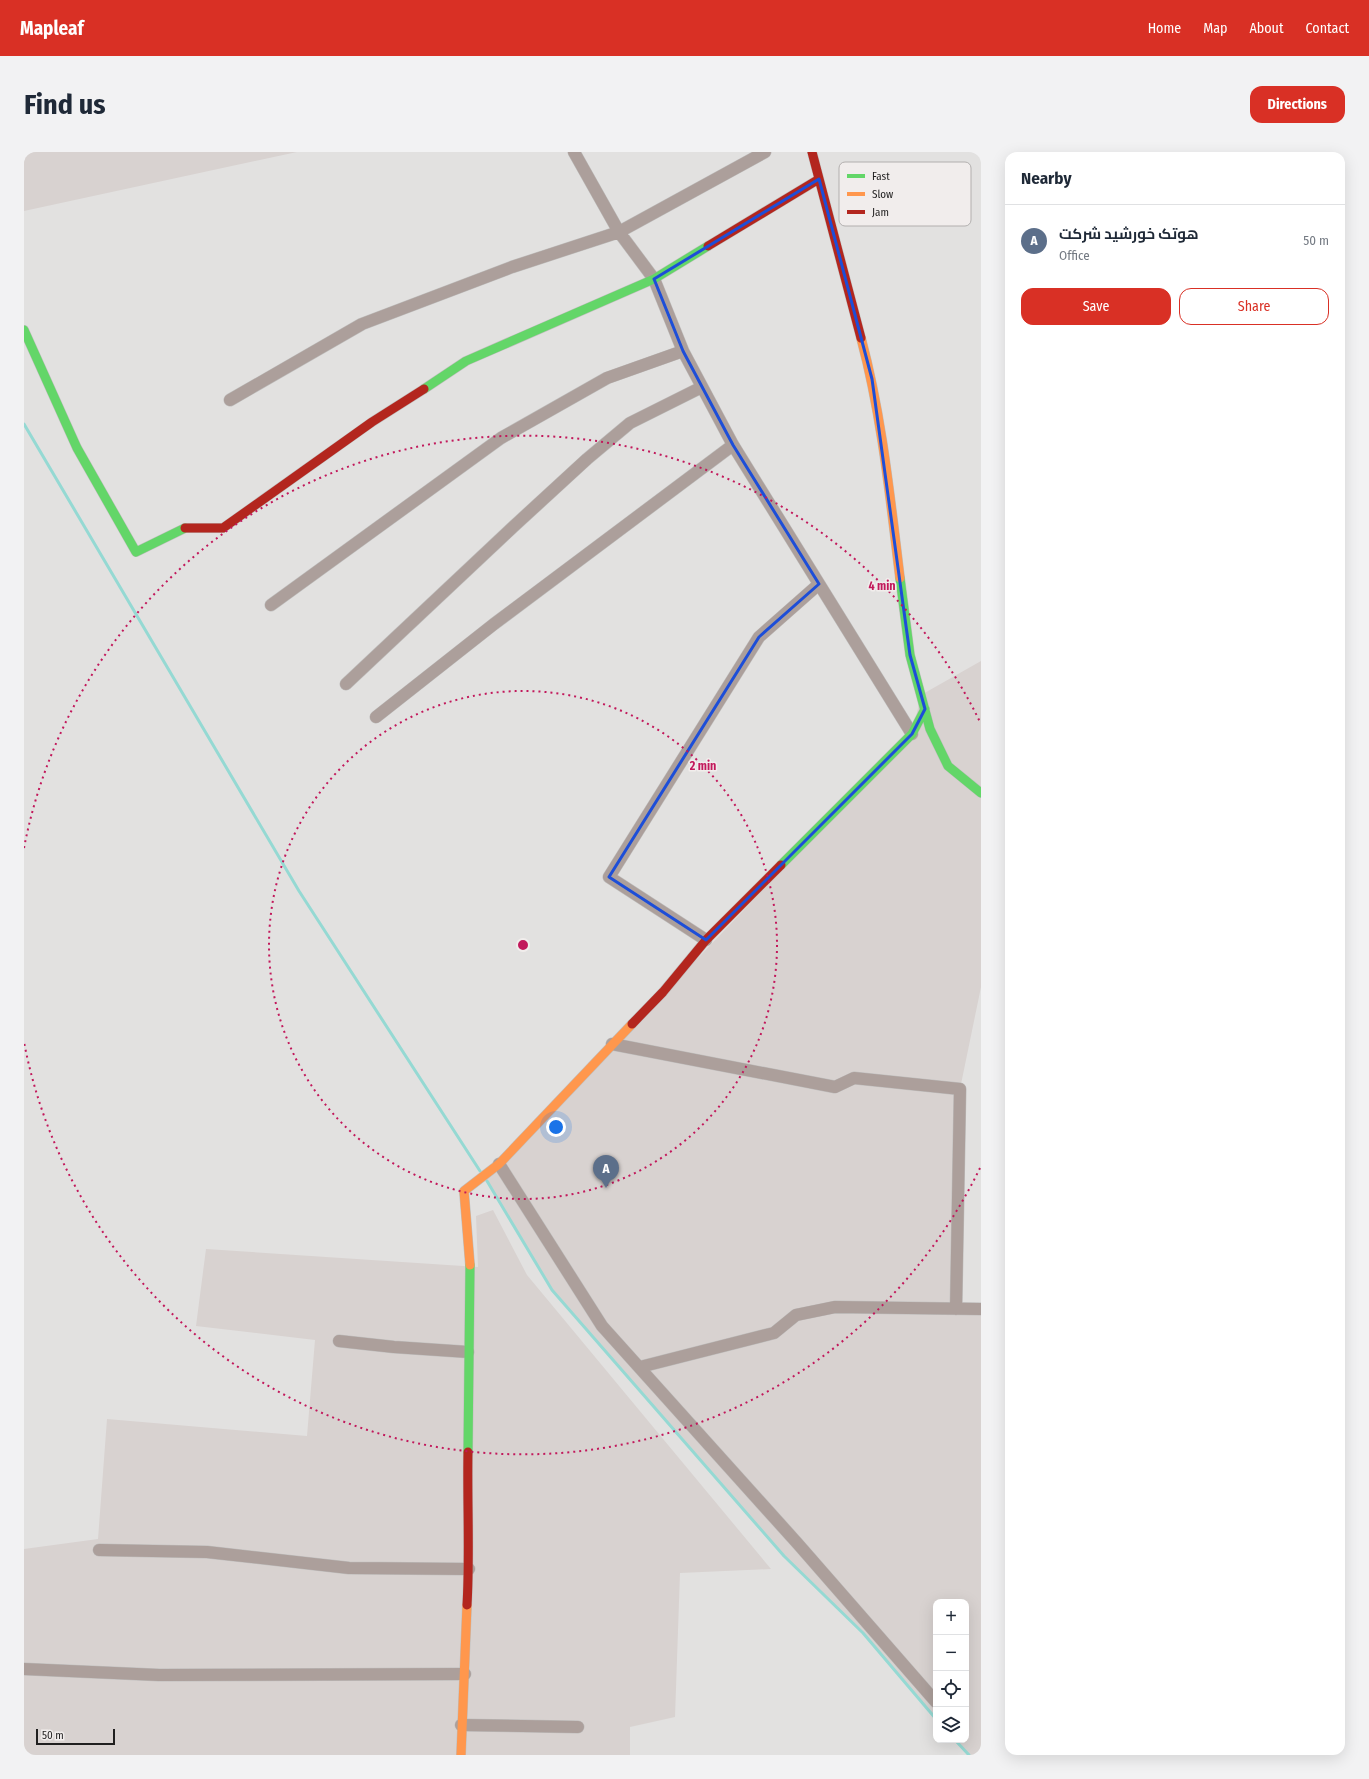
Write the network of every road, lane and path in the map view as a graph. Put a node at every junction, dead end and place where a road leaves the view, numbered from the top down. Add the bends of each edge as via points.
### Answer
1 (574, 152) edge
2 (765, 152) edge
3 (812, 152) edge
4 (819, 178) junction
5 (619, 232) junction
6 (654, 279) junction
7 (24, 330) edge
8 (683, 351) junction
9 (702, 387) junction
10 (230, 400) dead end
11 (733, 445) junction
12 (819, 584) junction
13 (271, 604) dead end
14 (346, 684) dead end
15 (925, 709) junction
16 (376, 717) dead end
17 (912, 734) junction
18 (981, 793) edge
19 (706, 940) junction
20 (612, 1044) junction
21 (499, 1164) junction
22 (956, 1309) junction
23 (981, 1309) edge
24 (339, 1341) dead end
25 (468, 1352) junction
26 (640, 1367) junction
27 (99, 1550) dead end
28 (469, 1569) junction
29 (24, 1669) edge
30 (466, 1674) junction
31 (933, 1699) edge
32 (461, 1725) junction
33 (578, 1727) dead end
34 (461, 1755) edge

1 - 5 street
2 - 5 street
3 - 4 main road
4 - 6 main road
4 - 15 main road via 872,379 910,655
5 - 6 street
5 - 10 street via 512,267 362,324
6 - 7 main road via 466,361 372,422 223,528 183,528 136,552 77,448
6 - 8 street
8 - 9 street
8 - 13 street via 606,378 501,438
9 - 11 street
9 - 14 street via 630,423 513,526
11 - 12 street
11 - 16 street via 494,624
12 - 17 street
12 - 19 street via 759,638 609,877
15 - 17 main road
15 - 18 main road via 930,729 948,766
17 - 19 main road
19 - 20 main road via 663,992
20 - 21 main road
20 - 22 street via 835,1087 854,1078 960,1089
21 - 25 main road via 464,1191 470,1267
21 - 26 street via 602,1326
22 - 23 street
22 - 26 street via 835,1306 796,1315 774,1334
24 - 25 street
25 - 28 main road
26 - 31 street
27 - 28 street via 207,1552 349,1568
28 - 30 main road
29 - 30 street via 159,1675
30 - 32 main road
32 - 33 street
32 - 34 main road

